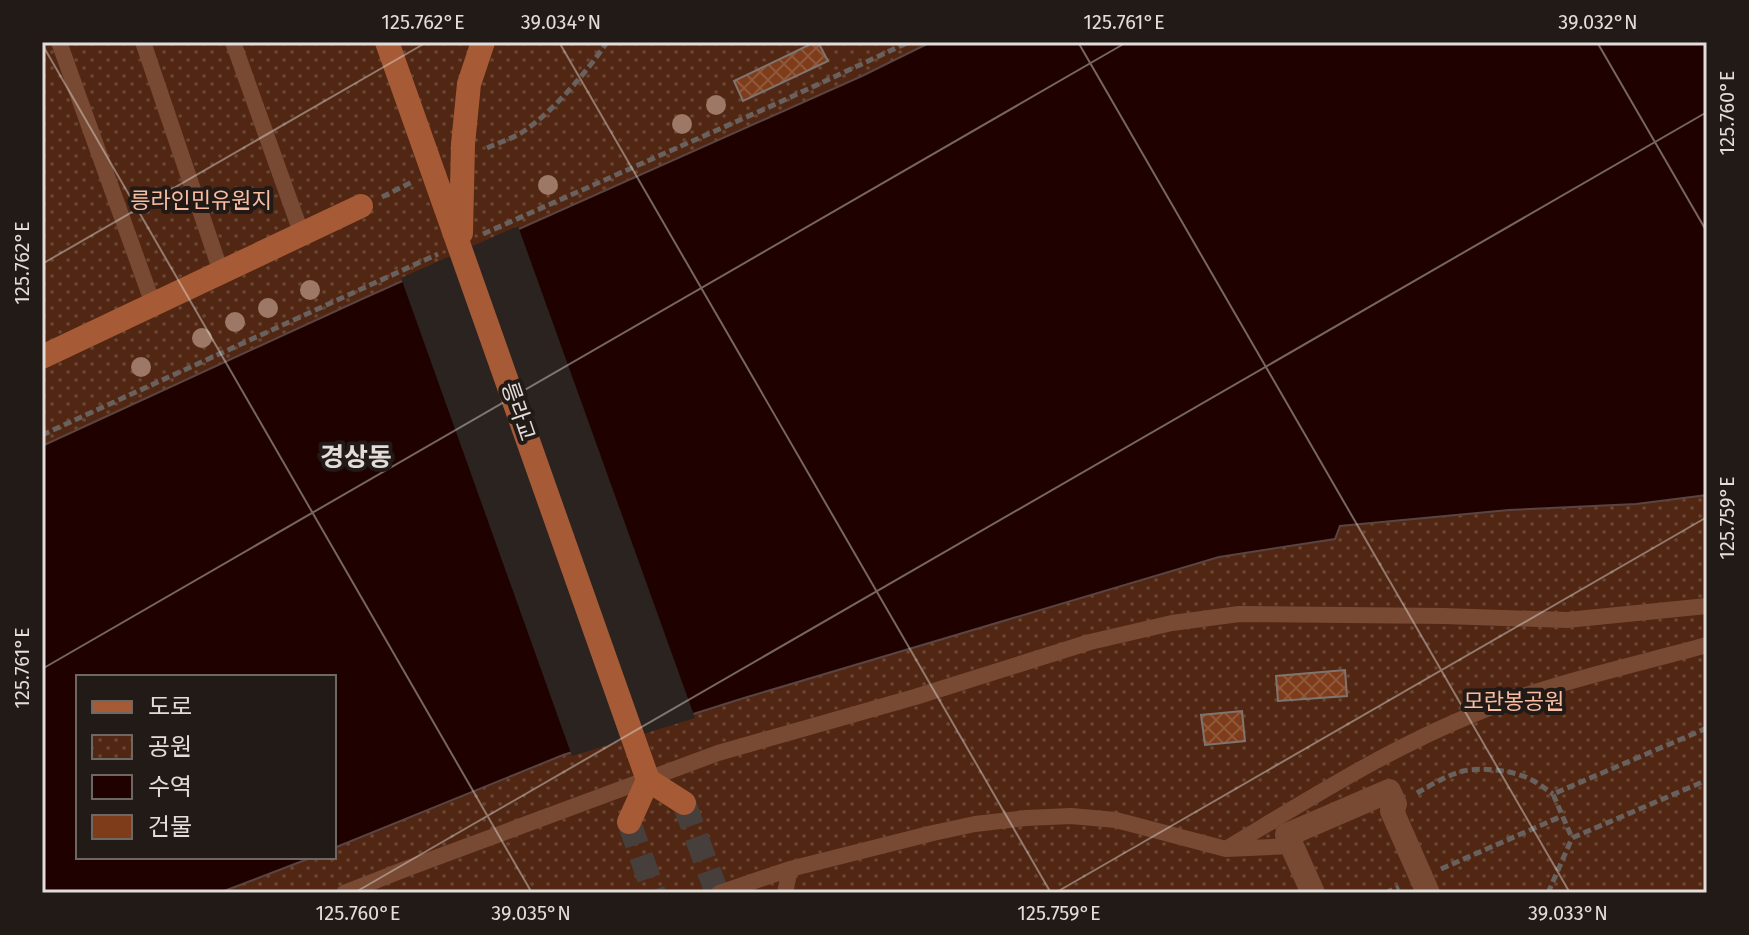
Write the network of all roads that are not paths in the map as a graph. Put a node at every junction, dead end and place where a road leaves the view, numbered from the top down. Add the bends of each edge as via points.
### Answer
1 (59, 42) edge
2 (143, 42) edge
3 (233, 42) edge
4 (387, 42) edge
5 (483, 42) edge
6 (361, 206) road end
7 (302, 235) junction
8 (461, 247) junction
9 (221, 272) junction
10 (153, 304) junction
11 (42, 357) edge
12 (1707, 606) edge
13 (1707, 645) edge
14 (648, 780) junction
15 (684, 803) tunnel mouth
16 (629, 822) tunnel mouth
17 (1292, 846) junction
18 (1226, 849) junction
19 (790, 869) junction
20 (1425, 885) edge
21 (344, 893) edge
22 (719, 893) edge
23 (785, 893) edge
24 (1313, 893) edge

1 - 10 lane
2 - 9 lane
3 - 7 lane
4 - 8 main road, 릉라교, bridge
5 - 8 main road, bridge via 469,84 464,129
6 - 7 main road
7 - 9 main road
8 - 14 main road, 릉라교, bridge
9 - 10 main road
10 - 11 main road
12 - 21 lane via 1567,620 1239,614 1172,623 1090,642 718,753
13 - 18 lane via 1475,713 1386,755
14 - 15 main road
14 - 16 main road
17 - 18 lane
17 - 20 street via 1287,835 1389,791 1395,804 1392,811
17 - 24 street
18 - 19 lane via 1116,820 1026,818 933,833
19 - 22 lane
19 - 23 lane

